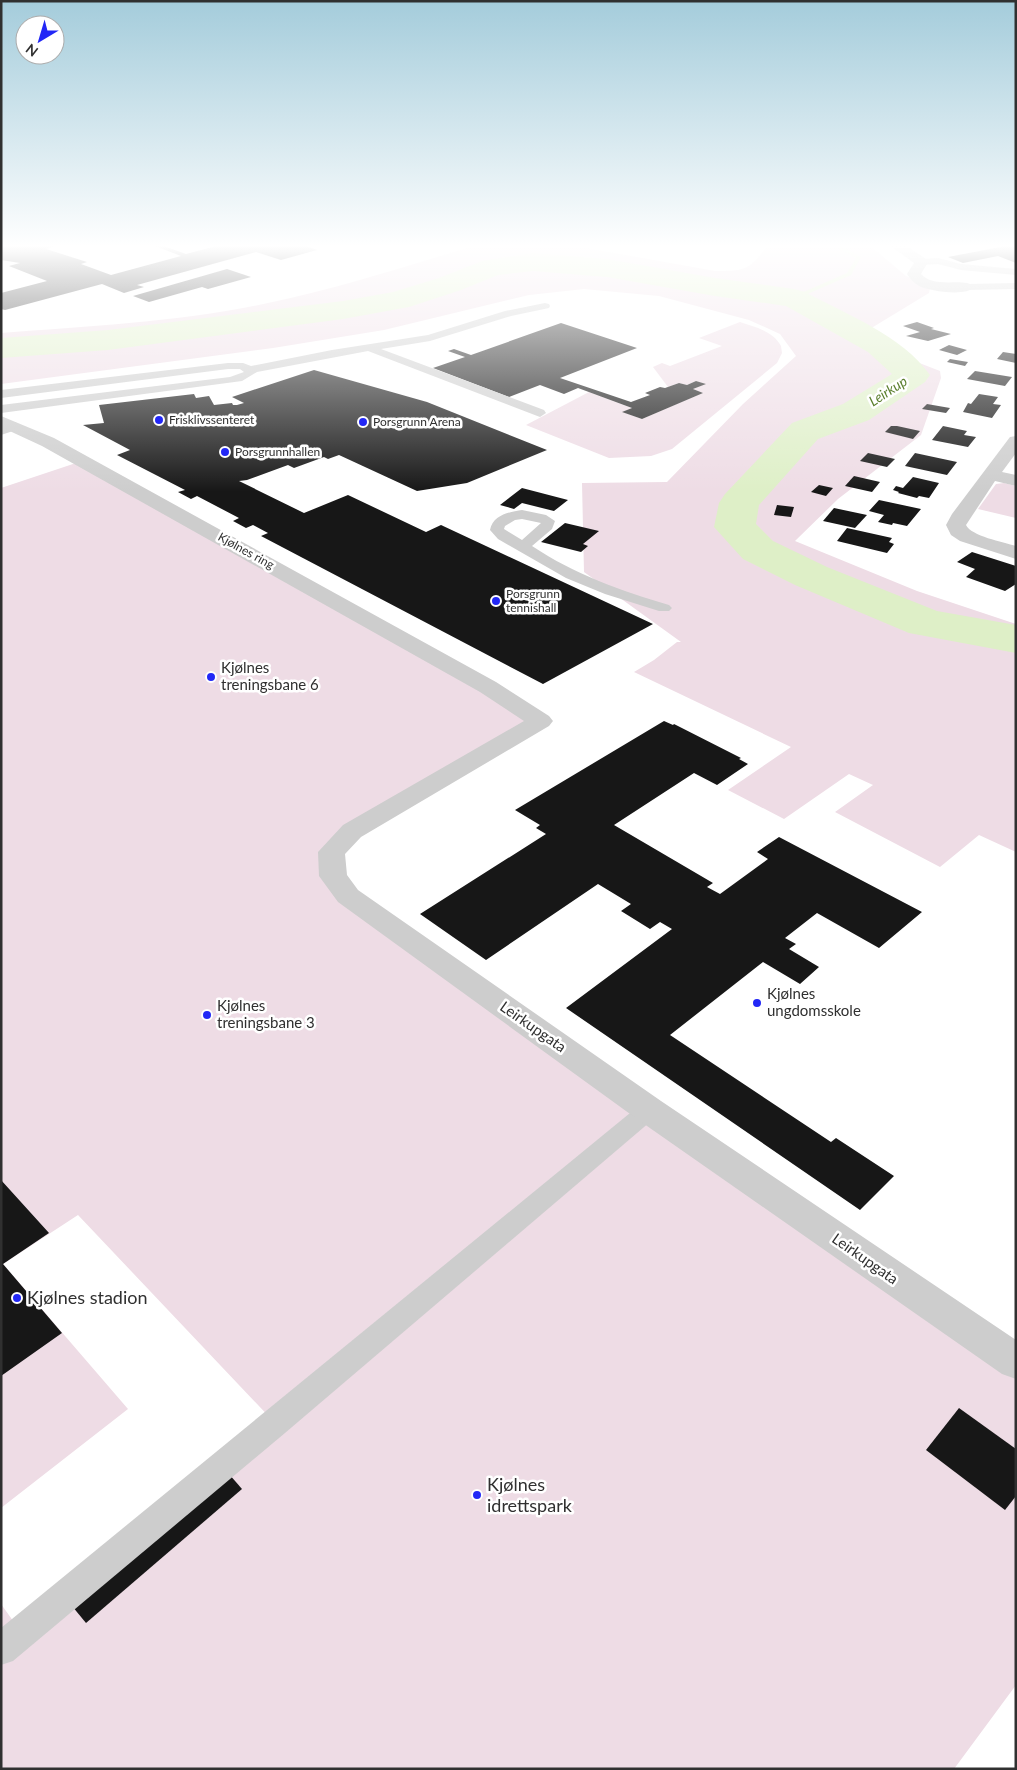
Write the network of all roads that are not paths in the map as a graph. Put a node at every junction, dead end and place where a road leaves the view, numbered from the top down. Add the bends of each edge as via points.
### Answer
1 (466, 327) edge
2 (370, 348) junction
3 (250, 370) junction
4 (1, 394) edge
5 (1, 410) edge
6 (540, 413) dead end
7 (6, 426) edge
8 (1016, 441) edge
9 (990, 475) junction
10 (1016, 481) edge
11 (523, 546) dead end
12 (1016, 554) edge
13 (664, 608) dead end
14 (488, 687) joint
15 (649, 1110) junction
16 (1016, 1362) edge
17 (1, 1649) edge

1 - 2 lane via 430,338
2 - 3 lane
2 - 6 lane
3 - 4 lane via 243,366 228,366
3 - 5 lane via 246,376 230,380
7 - 14 street, Kjølnes ring via 48,442
8 - 9 street
9 - 10 street
9 - 12 street via 956,525 958,531 967,537
11 - 13 lane via 583,580
14 - 15 street, Leirkupgata via 541,721 352,830 331,852 333,876 348,896
15 - 16 street, Leirkupgata
15 - 17 lane

